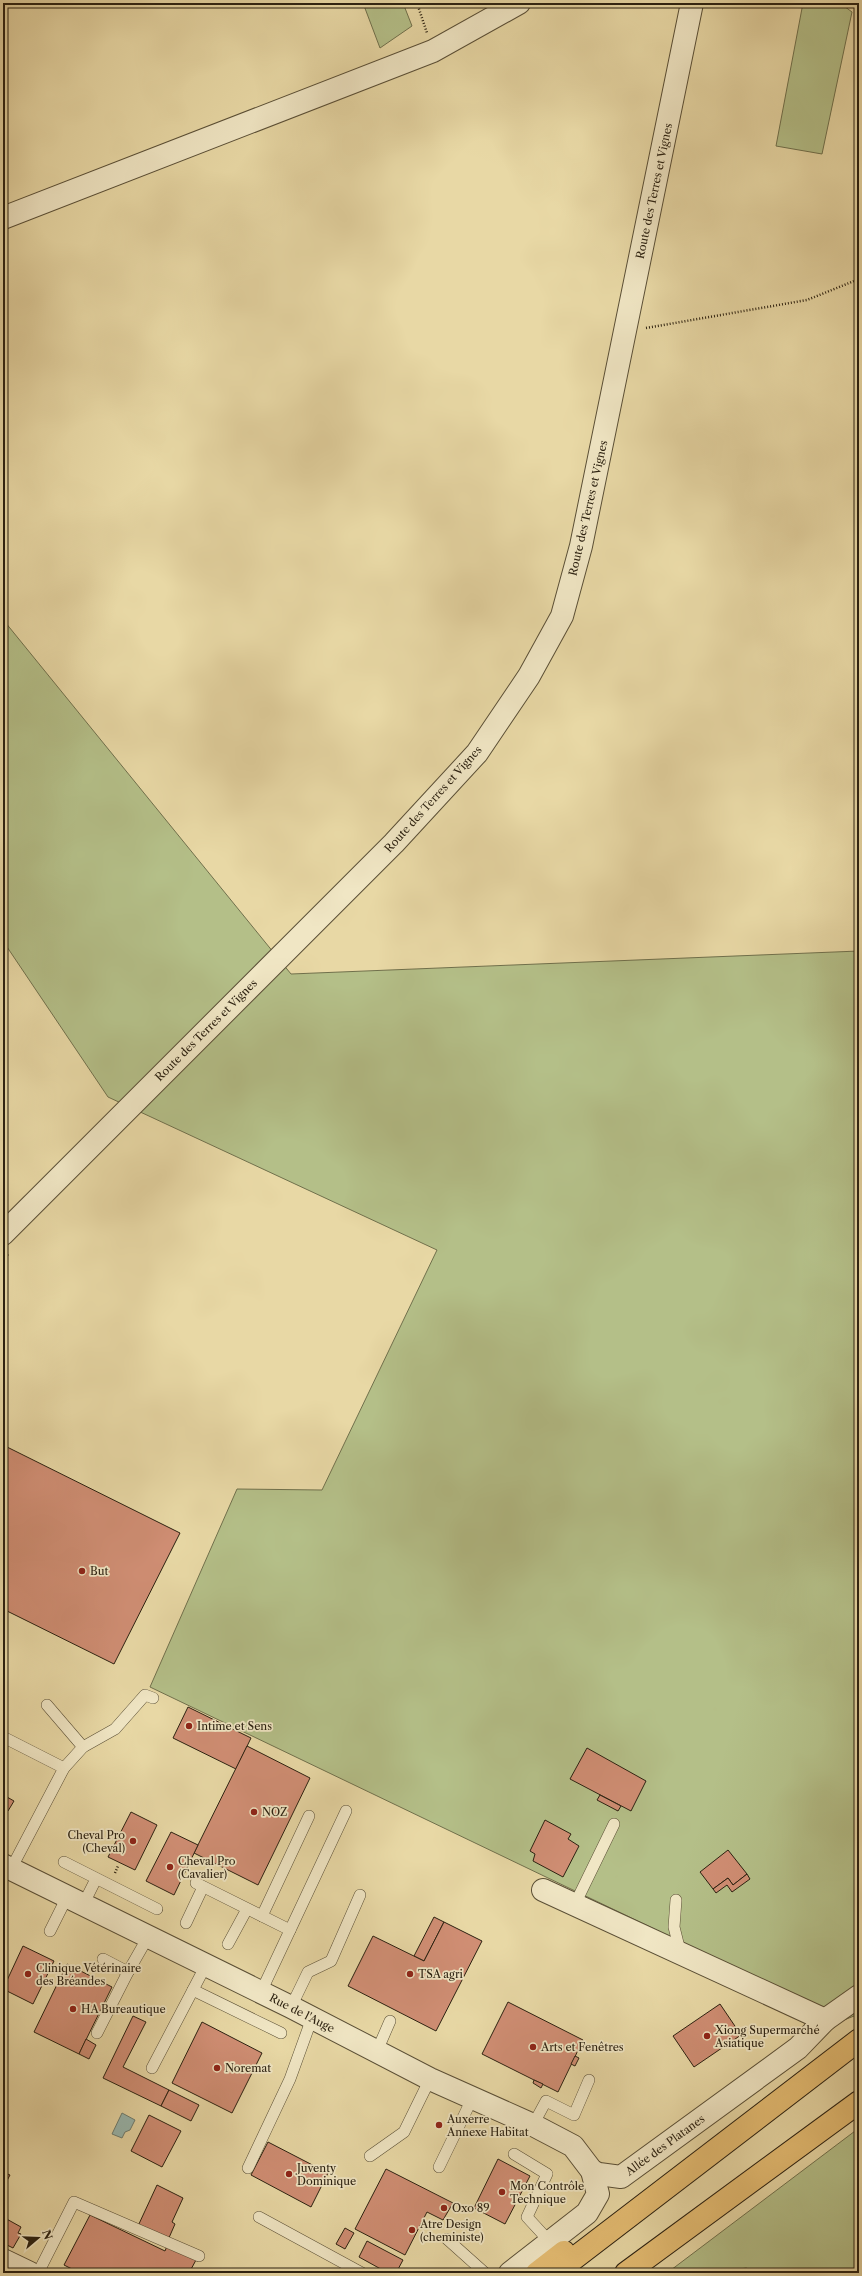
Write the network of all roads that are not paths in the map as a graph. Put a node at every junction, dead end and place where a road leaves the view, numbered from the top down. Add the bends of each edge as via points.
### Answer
1 (518, 3) edge
2 (692, 3) edge
3 (3, 218) edge
4 (6, 1244) edge
5 (153, 1698) dead end
6 (47, 1705) dead end
7 (3, 1737) edge
8 (83, 1747) junction
9 (64, 1768) junction
10 (346, 1811) dead end
11 (309, 1816) dead end
12 (614, 1824) dead end
13 (64, 1862) dead end
14 (7, 1867) edge
15 (96, 1878) junction
16 (543, 1890) dead end
17 (360, 1895) dead end
18 (676, 1900) dead end
19 (75, 1901) junction
20 (575, 1904) junction
21 (247, 1908) junction
22 (157, 1909) dead end
23 (262, 1916) junction
24 (186, 1923) dead end
25 (290, 1930) junction
26 (50, 1931) dead end
27 (148, 1937) junction
28 (228, 1944) dead end
29 (680, 1951) junction
30 (103, 1959) dead end
31 (206, 1965) junction
32 (128, 1972) junction
33 (193, 1990) junction
34 (261, 1992) junction
35 (859, 1996) edge
36 (291, 2007) junction
37 (312, 2018) junction
38 (825, 2020) junction
39 (390, 2021) dead end
40 (97, 2032) dead end
41 (281, 2033) dead end
42 (859, 2040) edge
43 (377, 2051) junction
44 (152, 2068) dead end
45 (430, 2079) junction
46 (590, 2080) dead end
47 (472, 2099) junction
48 (859, 2102) edge
49 (533, 2125) junction
50 (514, 2154) dead end
51 (370, 2156) dead end
52 (439, 2167) dead end
53 (248, 2168) dead end
54 (592, 2171) junction
55 (259, 2217) dead end
56 (611, 2229) junction
57 (447, 2239) dead end
58 (550, 2242) junction
59 (199, 2256) dead end
60 (3, 2260) edge
61 (30, 2273) edge
62 (38, 2273) edge
63 (362, 2273) edge
64 (485, 2273) edge
65 (510, 2273) edge
66 (537, 2273) edge
67 (555, 2273) edge
68 (626, 2273) edge

1 - 3 street via 433,51
2 - 4 street, Route des Terres et Vignes via 581,546 562,616 529,676 477,753 394,843
5 - 8 lane via 145,1695 115,1729
6 - 8 lane
7 - 9 lane
8 - 9 lane
9 - 14 lane
10 - 25 lane
11 - 23 lane
12 - 20 lane
13 - 15 lane
14 - 19 street, Rue de l'Auge
15 - 19 lane
15 - 22 lane
16 - 20 street
17 - 36 lane via 331,1961 308,1972
18 - 29 lane via 674,1927
19 - 26 lane
19 - 27 street, Rue de l'Auge
20 - 29 street
21 - 23 lane
21 - 24 lane via 200,1885
21 - 28 lane
23 - 25 lane
25 - 34 lane
27 - 31 street, Rue de l'Auge
27 - 32 lane
29 - 38 street
30 - 32 lane
31 - 33 lane
31 - 34 street, Rue de l'Auge
32 - 40 lane
33 - 41 lane
33 - 44 lane
34 - 36 street, Rue de l'Auge
35 - 38 street, Allée des Platanes
36 - 37 street, Rue de l'Auge
37 - 43 street, Rue de l'Auge
37 - 53 lane via 290,2079
38 - 54 street, Allée des Platanes via 798,2048 621,2177
39 - 43 lane
42 - 56 main road
43 - 45 street, Rue de l'Auge
45 - 47 street, Rue de l'Auge
45 - 51 lane via 404,2132
46 - 49 lane via 574,2115 546,2101
47 - 49 street, Rue de l'Auge
47 - 52 lane
48 - 68 main road
49 - 54 street, Rue de l'Auge via 573,2146
50 - 58 lane via 547,2174 527,2217
54 - 58 street via 598,2194 587,2213
55 - 63 lane
56 - 66 main road via 591,2235 569,2248
56 - 67 main road
57 - 64 lane
58 - 65 street
59 - 62 lane via 74,2202
60 - 61 street

